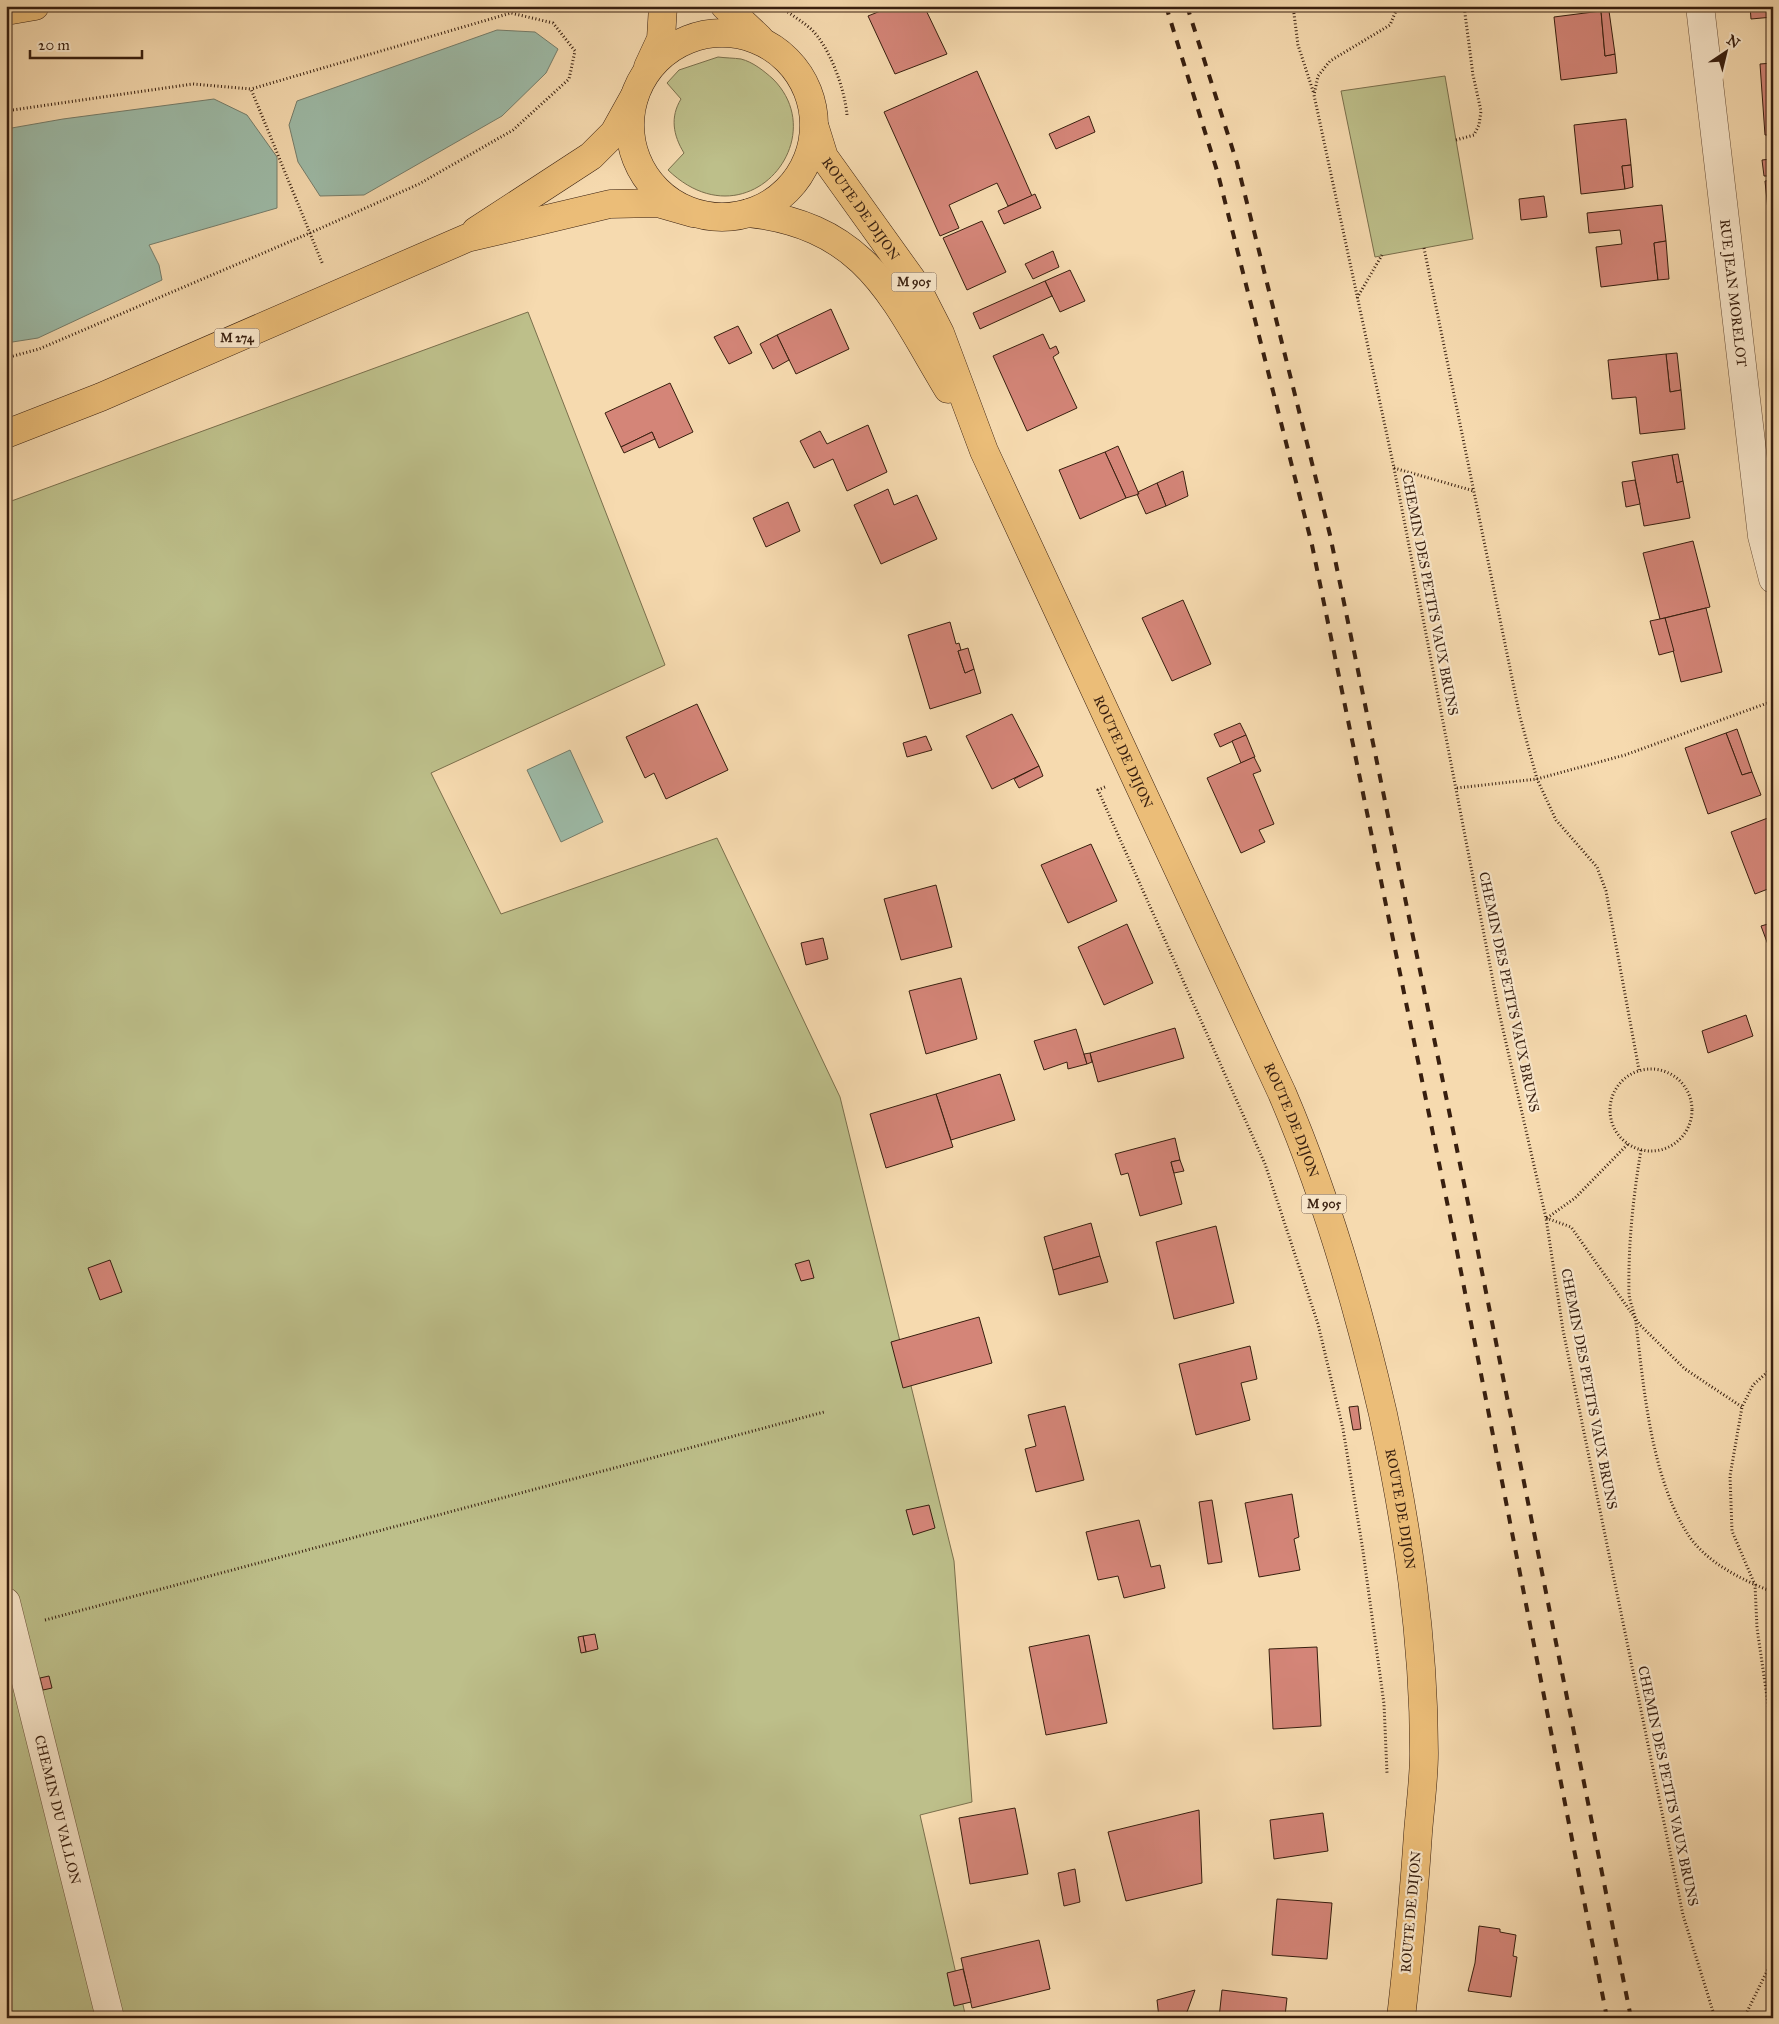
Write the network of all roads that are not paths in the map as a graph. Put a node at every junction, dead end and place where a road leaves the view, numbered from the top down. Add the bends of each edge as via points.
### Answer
1 (34, 6) edge
2 (663, 6) edge
3 (725, 6) edge
4 (1700, 6) edge
5 (6, 11) edge
6 (771, 47) junction
7 (639, 87) junction
8 (815, 128) junction
9 (693, 213) junction
10 (749, 213) junction
11 (467, 238) junction
12 (6, 434) edge
13 (984, 451) junction
14 (1773, 579) edge
15 (6, 1602) edge
16 (110, 2018) edge
17 (1401, 2018) edge

1 - 5 main road
2 - 7 main road via 661,39
3 - 6 main road
4 - 14 street, RUE JEAN MORELOT via 1762,536
6 - 7 main road via 734,33 696,36 676,45 658,59
6 - 8 main road via 799,73 808,90
7 - 9 main road via 630,119 638,164 660,194
7 - 11 main road, M 274 via 614,133 591,156
8 - 10 main road via 812,148 795,182 782,196
8 - 13 main road, ROUTE DE DIJON / M 905 via 830,167 915,284 940,333
9 - 10 main road via 731,217
9 - 11 main road, M 274 via 658,203 610,204
10 - 13 main road, ROUTE DE DIJON / M 905 via 780,218 813,230 855,253 870,267 893,297
11 - 12 main road, M 274 via 101,397
13 - 17 main road, ROUTE DE DIJON / M 905 via 1245,1008 1297,1127 1316,1177 1364,1337 1400,1495 1418,1621 1423,1688 1424,1756
15 - 16 street, CHEMIN DU VALLON

